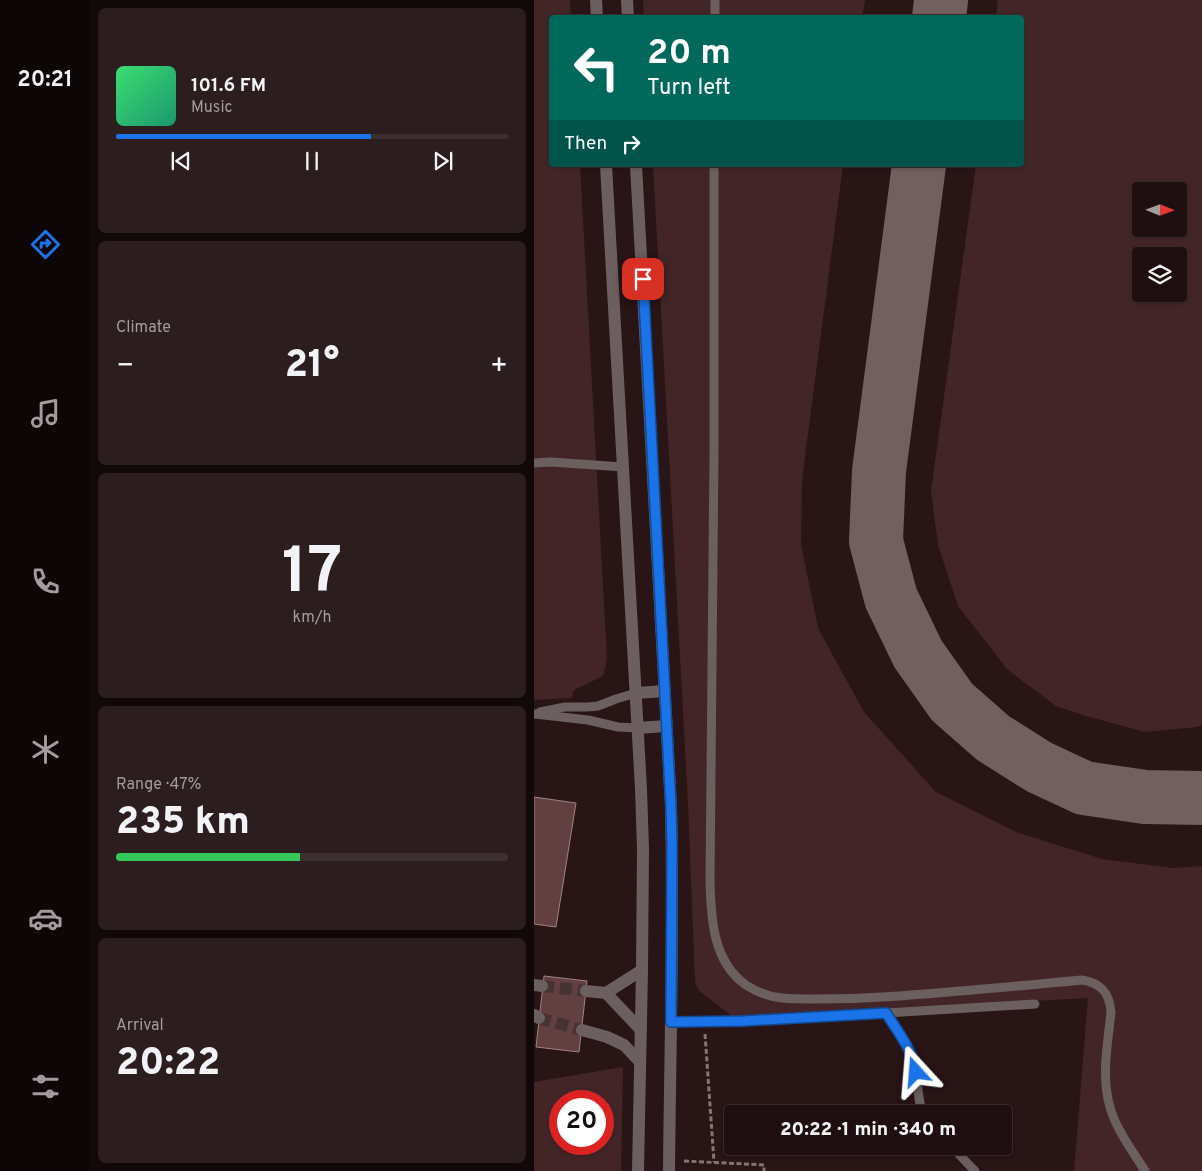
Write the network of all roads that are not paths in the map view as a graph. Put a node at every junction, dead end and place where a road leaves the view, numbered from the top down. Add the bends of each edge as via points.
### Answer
1 (596, 0) edge
2 (627, 0) edge
3 (715, 0) edge
4 (597, 15) edge
5 (628, 15) edge
6 (715, 15) edge
7 (606, 167) edge
8 (636, 167) edge
9 (714, 167) edge
10 (534, 464) edge
11 (623, 467) junction
12 (665, 691) junction
13 (636, 693) junction
14 (535, 714) edge
15 (666, 726) junction
16 (637, 728) junction
17 (642, 970) junction
18 (586, 991) tunnel mouth
19 (606, 993) junction
20 (1036, 1004) dead end
21 (886, 1013) junction
22 (671, 1022) junction
23 (582, 1030) tunnel mouth
24 (641, 1030) junction
25 (640, 1062) junction
26 (920, 1105) edge
27 (959, 1155) edge
28 (669, 1166) edge
29 (638, 1171) edge
30 (974, 1171) edge
31 (1145, 1171) edge

1 - 4 street
2 - 5 street
3 - 6 lane
7 - 11 street
8 - 12 street
9 - 31 lane via 710,882 717,945 736,977 757,991 780,998 857,999 1090,981 1103,990 1111,1005 1104,1068 1108,1103 1122,1136
10 - 11 lane via 551,462
11 - 13 street
12 - 13 street
12 - 15 street
13 - 14 lane via 598,706 553,709
13 - 16 street
14 - 16 lane
15 - 16 street
15 - 22 street via 672,846
16 - 17 street via 643,849
17 - 19 street
17 - 24 street
18 - 19 street
19 - 24 street
20 - 21 lane
21 - 22 lane
21 - 26 lane via 914,1061
22 - 28 street
23 - 25 street via 624,1045
24 - 25 street
25 - 29 street
27 - 30 lane

